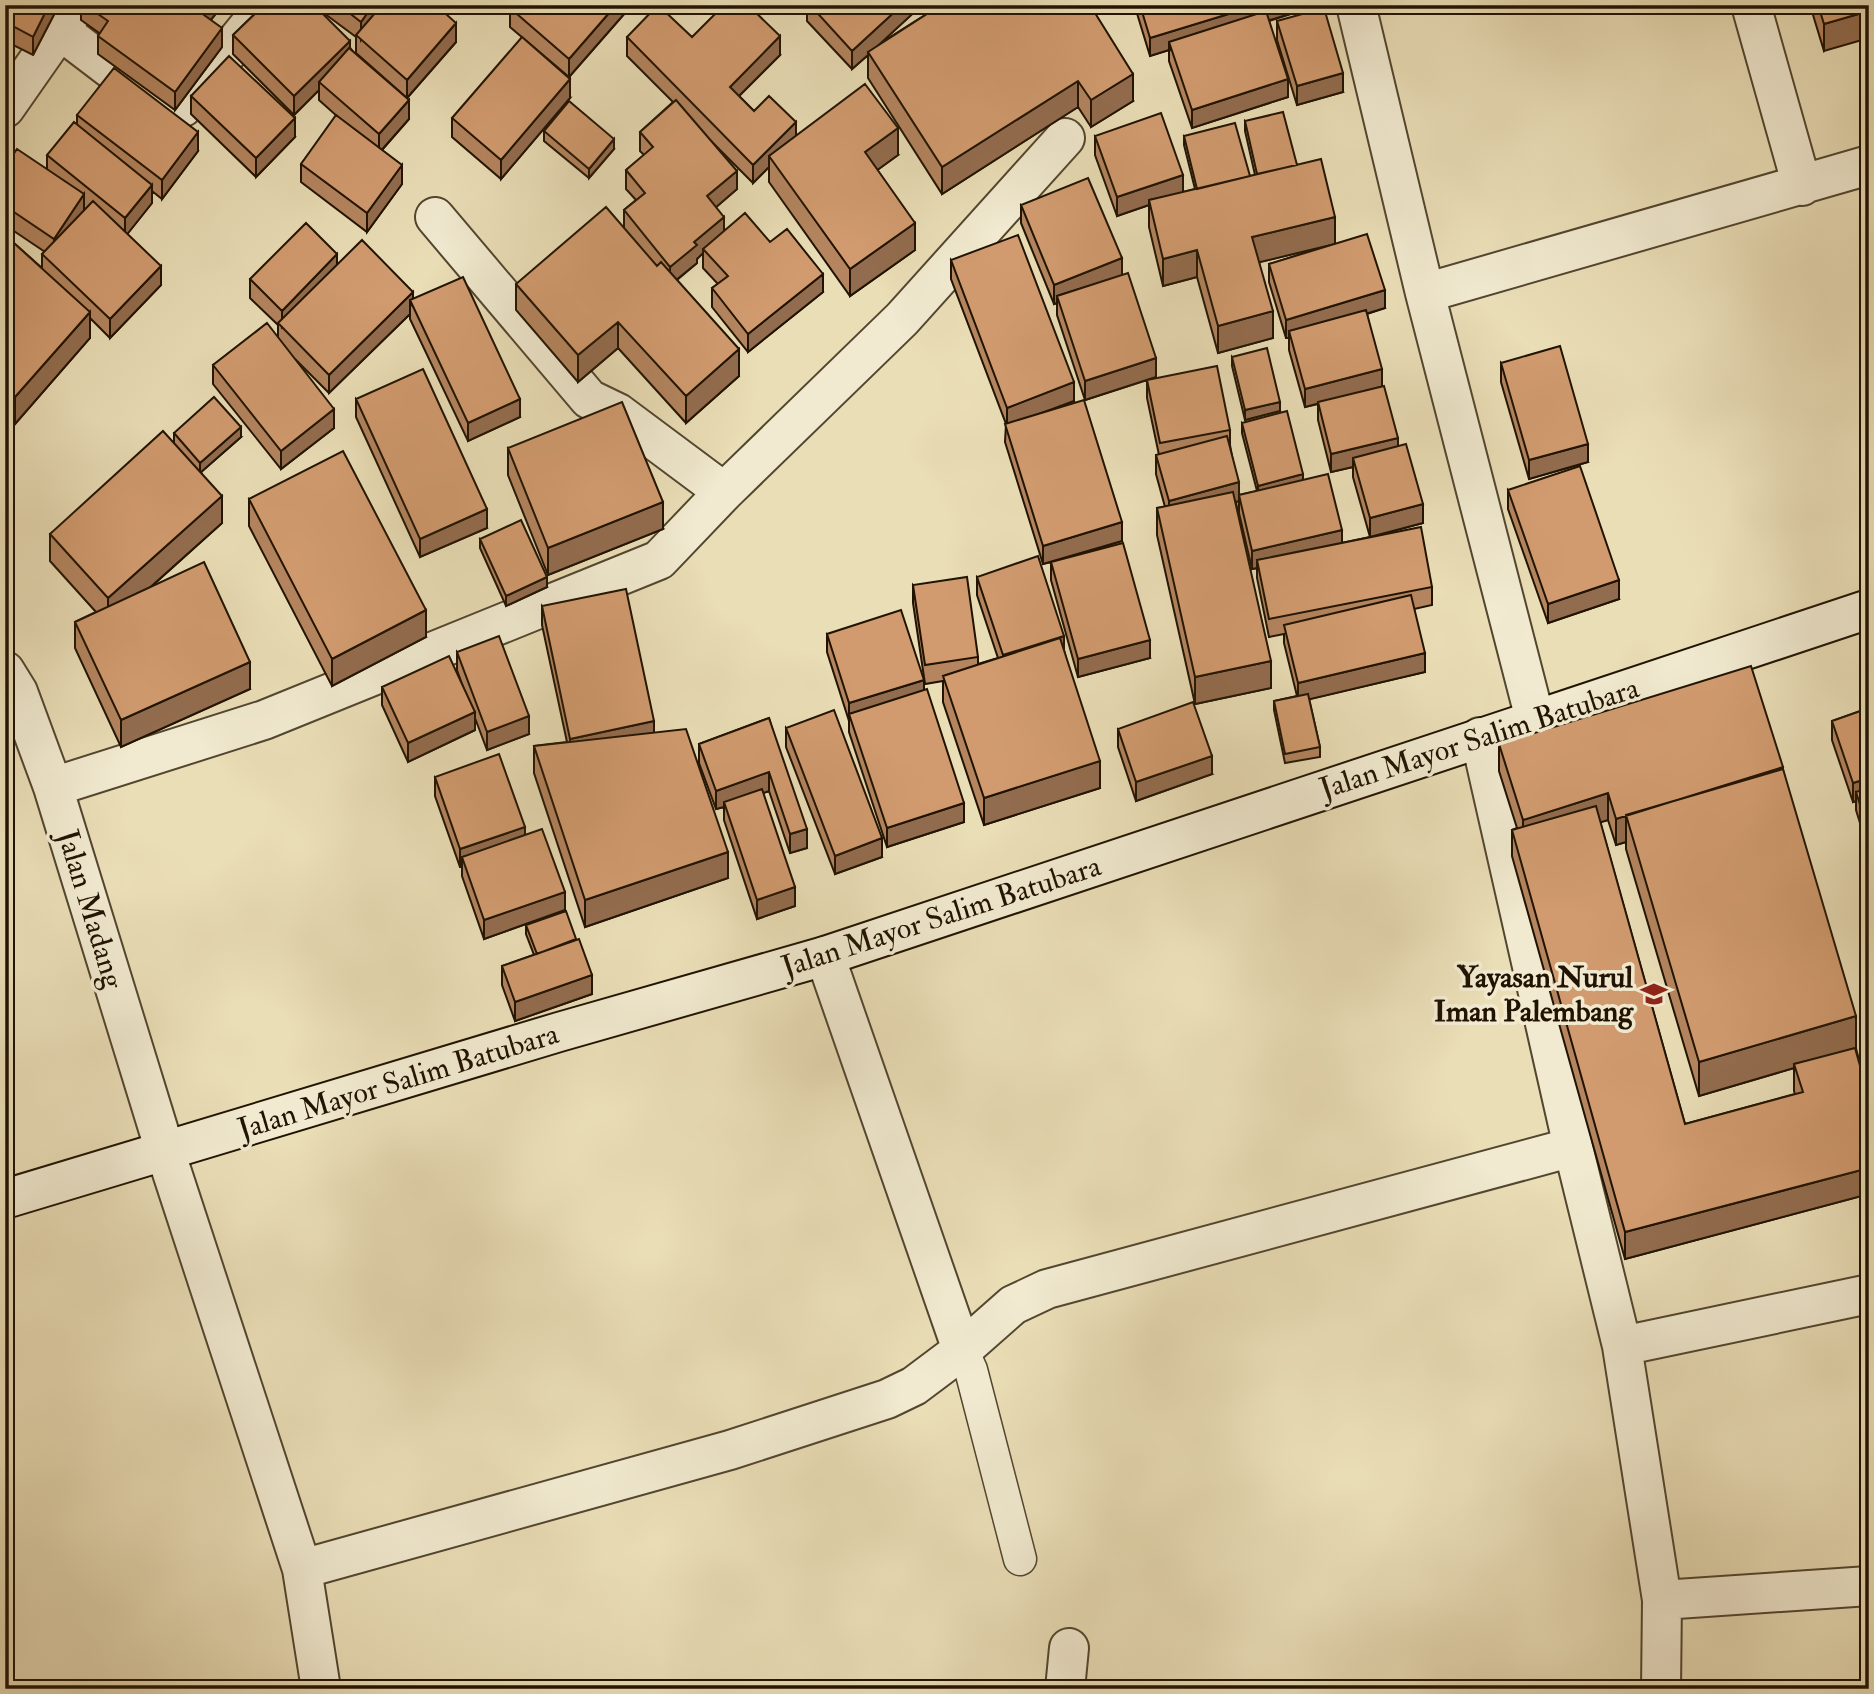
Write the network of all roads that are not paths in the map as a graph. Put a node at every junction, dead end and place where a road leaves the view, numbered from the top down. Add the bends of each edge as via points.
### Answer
1 (265, 5) edge
2 (1356, 5) edge
3 (1751, 5) edge
4 (69, 18) edge
5 (5, 108) edge
6 (1065, 138) dead end
7 (1869, 165) edge
8 (1802, 186) junction
9 (435, 216) dead end
10 (1425, 293) junction
11 (724, 492) junction
12 (1869, 609) edge
13 (5, 671) edge
14 (1535, 719) junction
15 (1480, 737) junction
16 (53, 787) junction
17 (825, 956) junction
18 (1573, 1147) junction
19 (165, 1151) junction
20 (5, 1199) edge
21 (1869, 1294) edge
22 (1622, 1346) junction
23 (962, 1350) junction
24 (1020, 1559) dead end
25 (302, 1569) junction
26 (1869, 1587) edge
27 (1662, 1600) junction
28 (1069, 1648) dead end
29 (321, 1689) edge
30 (1065, 1689) edge
31 (1661, 1689) edge

1 - 4 street via 183,107 175,111 166,111
2 - 10 street
3 - 8 street
4 - 5 street
6 - 11 street via 902,319
7 - 8 street
8 - 10 street
9 - 11 street via 589,399 618,414
10 - 14 street
11 - 16 street via 659,560 264,720
12 - 14 street, Jalan Mayor Salim Batubara
13 - 16 street, Jalan Madang via 18,692
14 - 15 street, Jalan Mayor Salim Batubara
15 - 17 street, Jalan Mayor Salim Batubara
15 - 18 street
16 - 19 street, Jalan Madang
17 - 19 street, Jalan Mayor Salim Batubara
17 - 23 street
18 - 22 street
18 - 23 street via 1047,1289 1013,1305
19 - 20 street, Jalan Mayor Salim Batubara
19 - 25 street, Jalan Madang
21 - 22 street
22 - 27 street
23 - 24 lane
23 - 25 street via 914,1386 887,1399 730,1450
25 - 29 street, Jalan Madang
26 - 27 street
27 - 31 street
28 - 30 street

